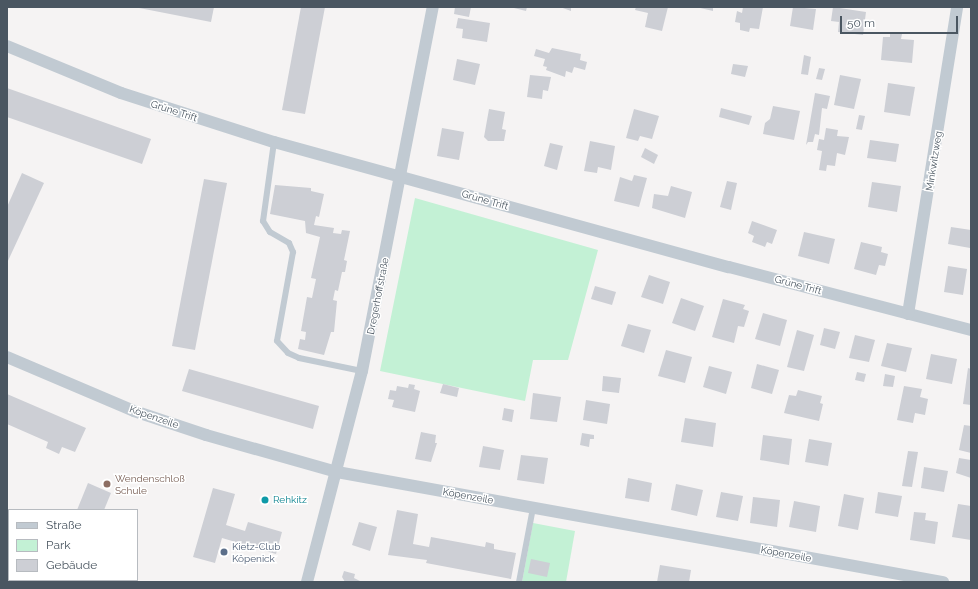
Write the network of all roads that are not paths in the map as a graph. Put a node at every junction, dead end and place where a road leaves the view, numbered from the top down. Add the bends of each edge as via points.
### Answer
1 (433, 7) edge
2 (957, 7) edge
3 (7, 46) edge
4 (274, 142) junction
5 (401, 177) junction
6 (908, 314) junction
7 (971, 330) edge
8 (7, 357) edge
9 (362, 371) junction
10 (337, 472) junction
11 (533, 508) junction
12 (307, 582) edge
13 (519, 582) edge
14 (943, 582) edge

1 - 5 street, Dregerhoffstraße
2 - 6 street, Minkwitzweg
3 - 4 street, Grüne Trift via 121,93
4 - 5 street, Grüne Trift
4 - 9 lane via 263,221 270,232 289,243 293,252 277,341 288,353 299,358
5 - 6 street, Grüne Trift
5 - 9 street, Dregerhoffstraße
6 - 7 street, Grüne Trift
8 - 10 street, Köpenzeile via 134,411 206,435
9 - 10 street, Dregerhoffstraße
10 - 11 street, Köpenzeile
10 - 12 street, Dregerhoffstraße
11 - 13 lane
11 - 14 street, Köpenzeile

